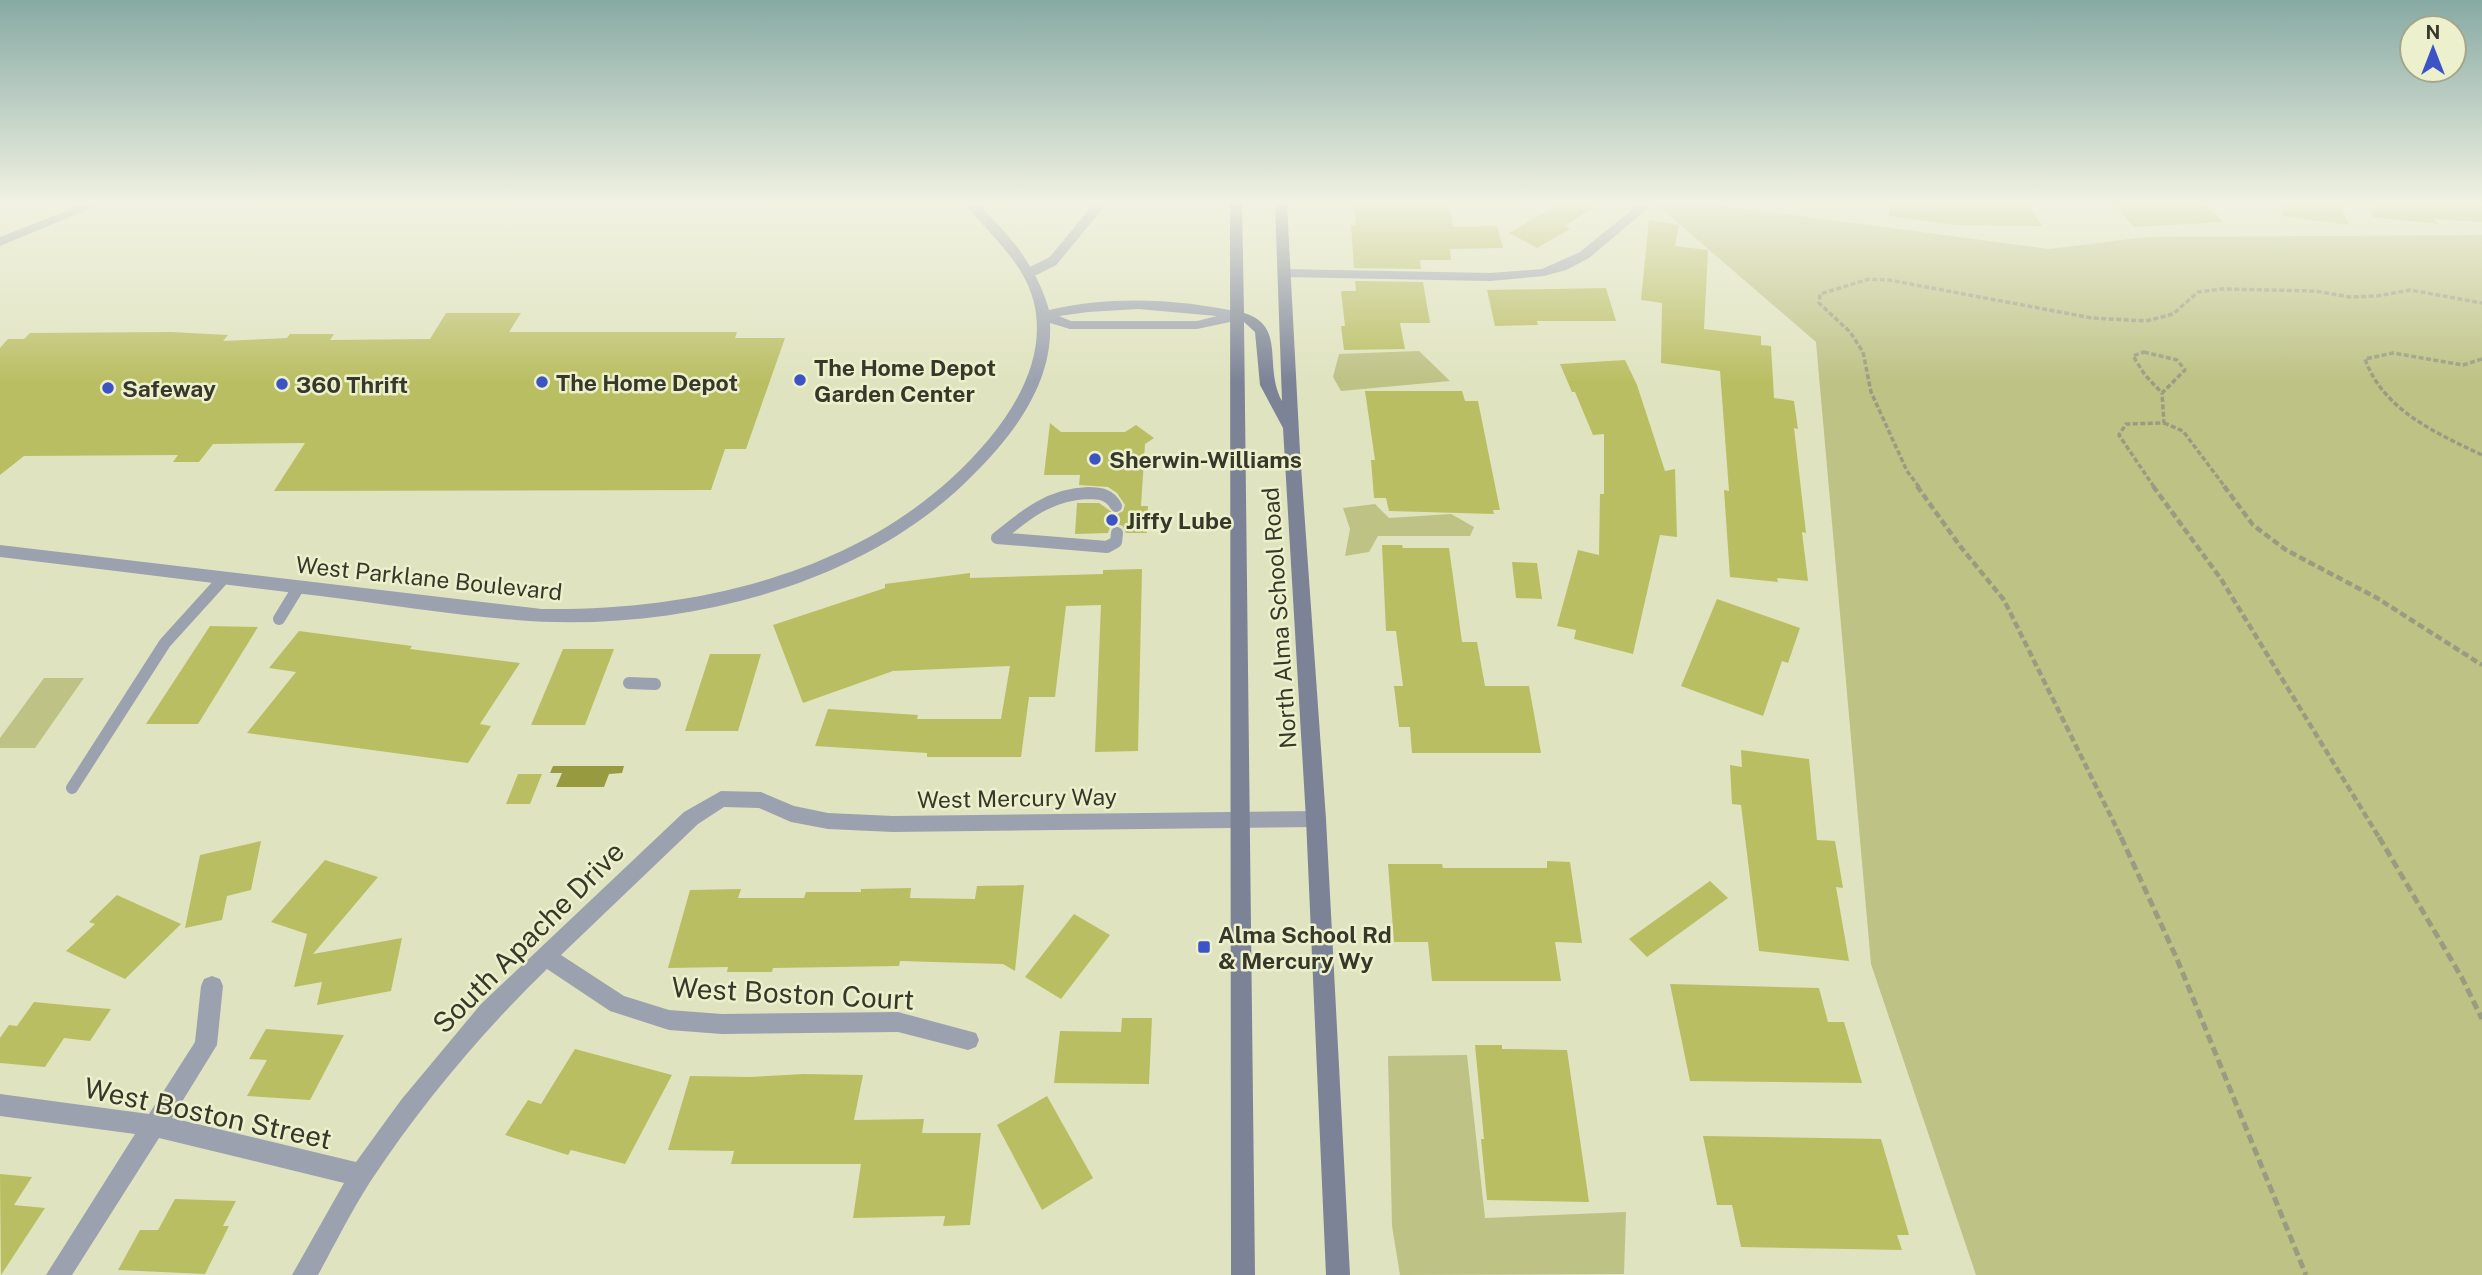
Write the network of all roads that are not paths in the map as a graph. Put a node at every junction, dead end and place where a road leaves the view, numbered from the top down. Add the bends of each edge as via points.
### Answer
1 (1022, 264) edge
2 (1048, 264) edge
3 (1238, 264) edge
4 (1284, 264) edge
5 (1568, 264) edge
6 (1029, 273) junction
7 (1284, 273) junction
8 (1044, 316) junction
9 (1239, 316) junction
10 (1292, 431) junction
11 (1116, 506) dead end
12 (1117, 533) dead end
13 (0, 551) edge
14 (223, 579) junction
15 (298, 587) junction
16 (279, 619) dead end
17 (629, 683) dead end
18 (655, 684) dead end
19 (72, 788) dead end
20 (721, 799) joint
21 (1316, 819) junction
22 (1240, 820) junction
23 (546, 957) junction
24 (212, 986) dead end
25 (968, 1040) dead end
26 (0, 1105) edge
27 (156, 1126) junction
28 (361, 1175) junction
29 (58, 1275) edge
30 (304, 1275) edge
31 (1243, 1275) edge
32 (1338, 1275) edge

1 - 6 street, West Parklane Boulevard
2 - 6 lane
3 - 9 main road, North Alma School Road
4 - 7 main road, North Alma School Road
5 - 7 street via 1532,275 1490,278
6 - 8 street, West Parklane Boulevard
7 - 10 main road, North Alma School Road
8 - 9 street via 1070,325 1198,325
8 - 15 street, West Parklane Boulevard via 1041,359 1030,390 1012,420 971,469 914,517 876,539 771,585 654,610 560,617
9 - 10 main road via 1253,318 1262,329 1266,380
9 - 22 main road, North Alma School Road
10 - 21 main road, North Alma School Road
11 - 12 lane via 1111,498 1098,493 1065,494 1045,500 997,538 1107,547 1116,542
13 - 14 street, West Parklane Boulevard
14 - 15 street, West Parklane Boulevard
14 - 19 lane via 165,643
15 - 16 lane
17 - 18 lane
20 - 22 street, West Mercury Way via 761,800 791,814 828,821 893,824
20 - 23 street, South Apache Drive via 691,818
21 - 22 street, West Mercury Way
21 - 32 main road, North Alma School Road
22 - 31 main road, North Alma School Road
23 - 25 street, West Boston Court via 618,1004 669,1020 722,1024 898,1022
23 - 28 street, South Apache Drive via 480,1022
24 - 27 street via 206,1045
26 - 27 street, West Boston Street
27 - 28 street, West Boston Street
27 - 29 street
28 - 30 street, South Apache Drive

